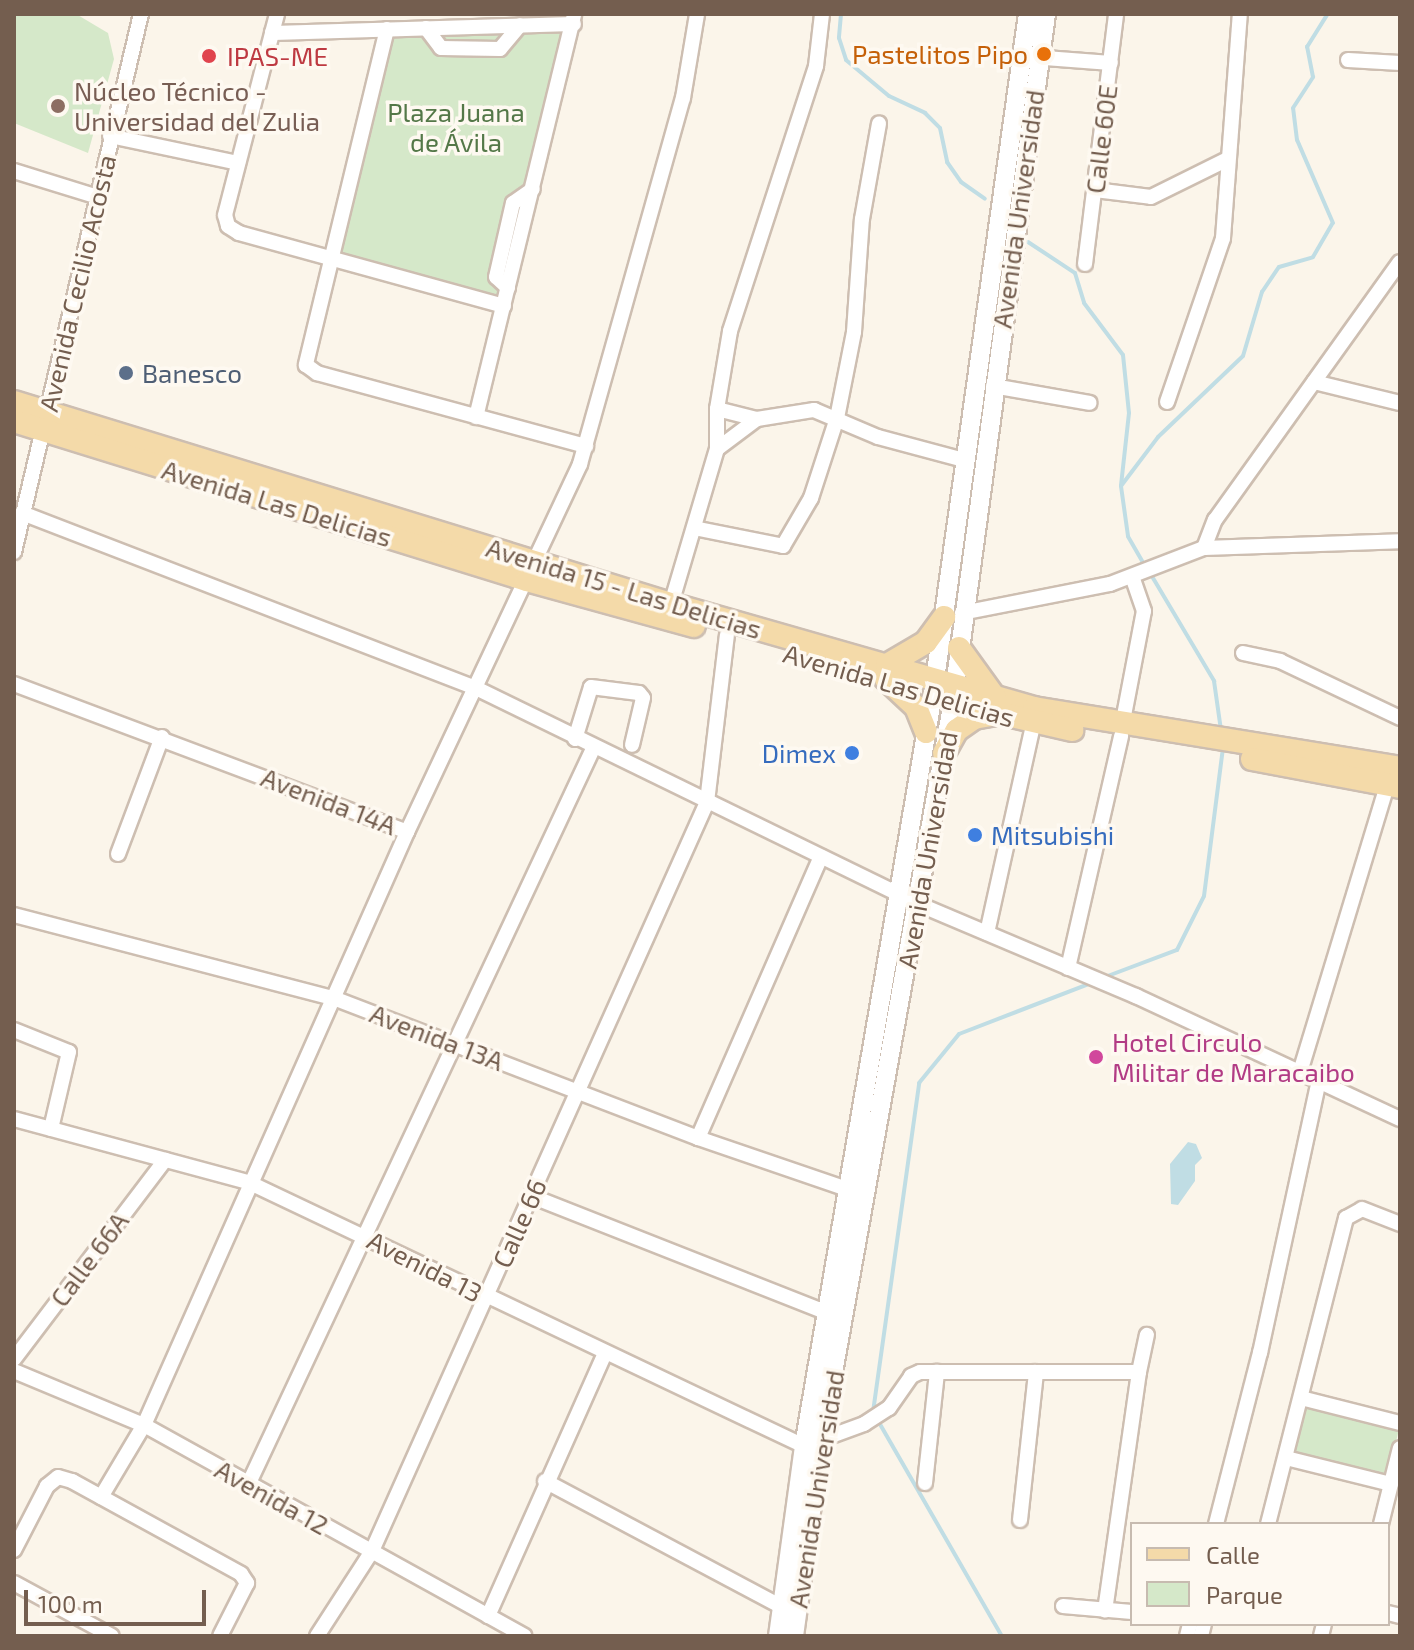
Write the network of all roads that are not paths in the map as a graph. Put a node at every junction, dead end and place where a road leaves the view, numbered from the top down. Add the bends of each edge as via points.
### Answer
1 (141, 14) edge
2 (277, 14) edge
3 (697, 14) edge
4 (822, 14) edge
5 (1028, 14) edge
6 (1046, 14) edge
7 (1116, 14) edge
8 (1240, 14) edge
9 (574, 19) edge
10 (520, 25) junction
11 (426, 28) junction
12 (387, 29) junction
13 (272, 33) junction
14 (1031, 57) junction
15 (1348, 60) dead end
16 (1111, 63) junction
17 (1400, 63) edge
18 (879, 124) dead end
19 (110, 136) junction
20 (1228, 159) junction
21 (238, 163) junction
22 (14, 171) edge
23 (1095, 190) junction
24 (95, 196) junction
25 (331, 256) junction
26 (1400, 262) edge
27 (1085, 264) dead end
28 (504, 306) junction
29 (1314, 382) junction
30 (993, 386) junction
31 (14, 402) edge
32 (1167, 402) dead end
33 (1090, 403) dead end
34 (1400, 403) edge
35 (717, 409) junction
36 (476, 417) junction
37 (837, 418) junction
38 (757, 419) junction
39 (14, 421) edge
40 (45, 422) junction
41 (586, 446) junction
42 (717, 449) junction
43 (964, 460) junction
44 (22, 513) junction
45 (694, 528) junction
46 (1400, 541) edge
47 (1204, 548) junction
48 (14, 552) edge
49 (532, 570) junction
50 (1136, 575) junction
51 (671, 604) junction
52 (953, 615) junction
53 (727, 635) junction
54 (959, 648) junction
55 (1243, 653) dead end
56 (886, 672) junction
57 (14, 684) edge
58 (476, 688) junction
59 (944, 691) junction
60 (996, 706) junction
61 (1400, 718) edge
62 (1033, 725) junction
63 (1121, 731) junction
64 (926, 732) junction
65 (162, 737) junction
66 (575, 739) junction
67 (632, 745) dead end
68 (593, 749) junction
69 (944, 753) junction
70 (1396, 780) edge
71 (707, 802) junction
72 (407, 832) junction
73 (118, 854) dead end
74 (821, 857) junction
75 (900, 894) junction
76 (918, 904) junction
77 (14, 915) edge
78 (987, 933) junction
79 (1071, 969) junction
80 (336, 999) junction
81 (14, 1030) edge
82 (454, 1043) junction
83 (1300, 1072) junction
84 (1319, 1080) junction
85 (578, 1090) junction
86 (14, 1119) edge
87 (1400, 1119) edge
88 (51, 1129) junction
89 (698, 1138) junction
90 (165, 1160) junction
91 (248, 1182) junction
92 (850, 1190) junction
93 (531, 1196) junction
94 (1400, 1224) edge
95 (364, 1234) junction
96 (485, 1298) junction
97 (828, 1313) junction
98 (1147, 1335) dead end
99 (605, 1353) junction
100 (14, 1359) edge
101 (14, 1371) edge
102 (937, 1372) junction
103 (1036, 1372) junction
104 (1139, 1372) junction
105 (1301, 1398) junction
106 (1400, 1423) edge
107 (144, 1425) junction
108 (812, 1443) junction
109 (1399, 1454) edge
110 (1286, 1458) junction
111 (545, 1481) junction
112 (925, 1483) dead end
113 (1391, 1484) junction
114 (248, 1485) junction
115 (101, 1497) junction
116 (1020, 1520) dead end
117 (1217, 1522) edge
118 (1269, 1522) edge
119 (1382, 1522) edge
120 (14, 1550) edge
121 (372, 1551) junction
122 (14, 1583) edge
123 (780, 1606) junction
124 (1063, 1606) dead end
125 (1105, 1611) junction
126 (1130, 1612) edge
127 (488, 1616) junction
128 (112, 1636) edge
129 (220, 1636) edge
130 (317, 1636) edge
131 (524, 1636) edge
132 (778, 1636) edge
133 (794, 1636) edge

1 - 19 street, Avenida Cecilio Acosta
2 - 13 street
3 - 41 street, Avenida 14A via 683,98
4 - 35 street via 816,66 730,331
5 - 14 street, Avenida Universidad
6 - 14 street, Avenida Universidad
7 - 16 street, Calle 60E
8 - 20 street
9 - 10 street
9 - 28 street
10 - 11 street
10 - 11 street via 500,49 441,48
11 - 12 street
12 - 13 street
12 - 25 street
13 - 21 street
14 - 16 street
14 - 30 street, Avenida Universidad
14 - 43 street, Avenida Universidad
15 - 17 street
16 - 23 street, Calle 60E
18 - 37 street via 862,219 854,332
19 - 21 street
19 - 24 street, Avenida Cecilio Acosta
20 - 23 street via 1151,197
20 - 32 street via 1223,238 1215,272
21 - 25 street via 225,215 228,226
22 - 24 street
23 - 27 street, Calle 60E
24 - 40 street, Avenida Cecilio Acosta
25 - 28 street
25 - 36 street via 306,365 317,373
26 - 29 street
28 - 36 street
29 - 34 street
29 - 47 street via 1215,520
30 - 33 street
30 - 52 street, Avenida Universidad
31 - 40 main road
35 - 38 street
35 - 42 street
36 - 41 street
37 - 38 street via 814,410
37 - 43 street via 878,437
37 - 45 street via 811,498 787,543 776,546
38 - 42 street
39 - 40 main road, Avenida Las Delicias
40 - 44 street, Avenida Cecilio Acosta
40 - 49 main road, Avenida Las Delicias
41 - 49 street, Avenida 14A
42 - 45 street
43 - 52 street, Avenida Universidad
44 - 48 street, Avenida Cecilio Acosta
44 - 58 street
45 - 51 street
46 - 47 street
47 - 50 street
49 - 51 main road, Avenida 15 - Las Delicias
49 - 53 main road, Avenida Las Delicias
49 - 58 street, Avenida 14A
50 - 52 street
50 - 63 street via 1144,611
51 - 56 main road, Avenida 15 - Las Delicias
52 - 54 street, Avenida Universidad
52 - 56 main road
52 - 59 street, Avenida Universidad
53 - 56 main road, Avenida Las Delicias
53 - 71 street, Calle 66
54 - 59 street, Avenida Universidad
54 - 60 main road
55 - 61 street via 1280,661
56 - 59 main road, Avenida Las Delicias
56 - 64 main road via 916,707
57 - 65 street, Avenida 14A
58 - 66 street
58 - 72 street, Avenida 14A
59 - 60 main road, Avenida Las Delicias
59 - 64 street, Avenida Universidad
59 - 69 street, Avenida Universidad
60 - 62 main road, Avenida Las Delicias
60 - 63 main road
60 - 69 main road via 957,730
62 - 63 main road, Avenida Las Delicias
62 - 78 street
63 - 70 main road, Avenida Las Delicias
63 - 79 street
64 - 75 street, Avenida Universidad
65 - 72 street, Avenida 14A
65 - 73 street
66 - 67 street via 591,687 639,693 643,698
66 - 68 street
68 - 71 street
68 - 82 street
69 - 76 street, Avenida Universidad
70 - 83 street
71 - 74 street
71 - 85 street, Calle 66
72 - 80 street
74 - 75 street
74 - 89 street
75 - 76 street
75 - 92 street, Avenida Universidad
76 - 78 street
76 - 108 street, Avenida Universidad
77 - 80 street, Avenida 13A
78 - 79 street
79 - 83 street
80 - 82 street, Avenida 13A
80 - 91 street
81 - 88 street via 69,1052
82 - 85 street, Avenida 13A
82 - 95 street
83 - 84 street
84 - 87 street
84 - 117 street via 1260,1353
85 - 89 street, Avenida 13A
85 - 93 street, Calle 66
86 - 88 street, Avenida 13
88 - 90 street, Avenida 13
89 - 92 street, Avenida 13A
90 - 91 street, Avenida 13
90 - 100 street, Calle 66A
91 - 95 street, Avenida 13
91 - 107 street
92 - 97 street, Avenida Universidad
93 - 96 street, Calle 66
93 - 97 street
94 - 105 street via 1362,1209 1346,1218
95 - 96 street, Avenida 13
95 - 114 street
96 - 99 street, Avenida 13
96 - 121 street, Calle 66
97 - 108 street, Avenida Universidad
98 - 104 street
99 - 108 street, Avenida 13
99 - 111 street
101 - 107 street, Avenida 12
102 - 103 street
102 - 108 street via 911,1376 889,1408
102 - 112 street
103 - 104 street
103 - 116 street
104 - 125 street
105 - 106 street
105 - 110 street
107 - 114 street, Avenida 12
107 - 115 street
108 - 123 street, Avenida Universidad
108 - 133 street, Avenida Universidad
109 - 113 street
110 - 113 street
110 - 118 street
111 - 123 street
111 - 127 street
113 - 119 street
114 - 121 street, Avenida 12
115 - 120 street via 58,1477 47,1486
115 - 129 street via 241,1574 247,1583 244,1592
121 - 127 street, Avenida 12
121 - 130 street, Calle 66
122 - 128 street
123 - 132 street, Avenida Universidad
124 - 125 street
125 - 126 street
127 - 131 street, Avenida 12

